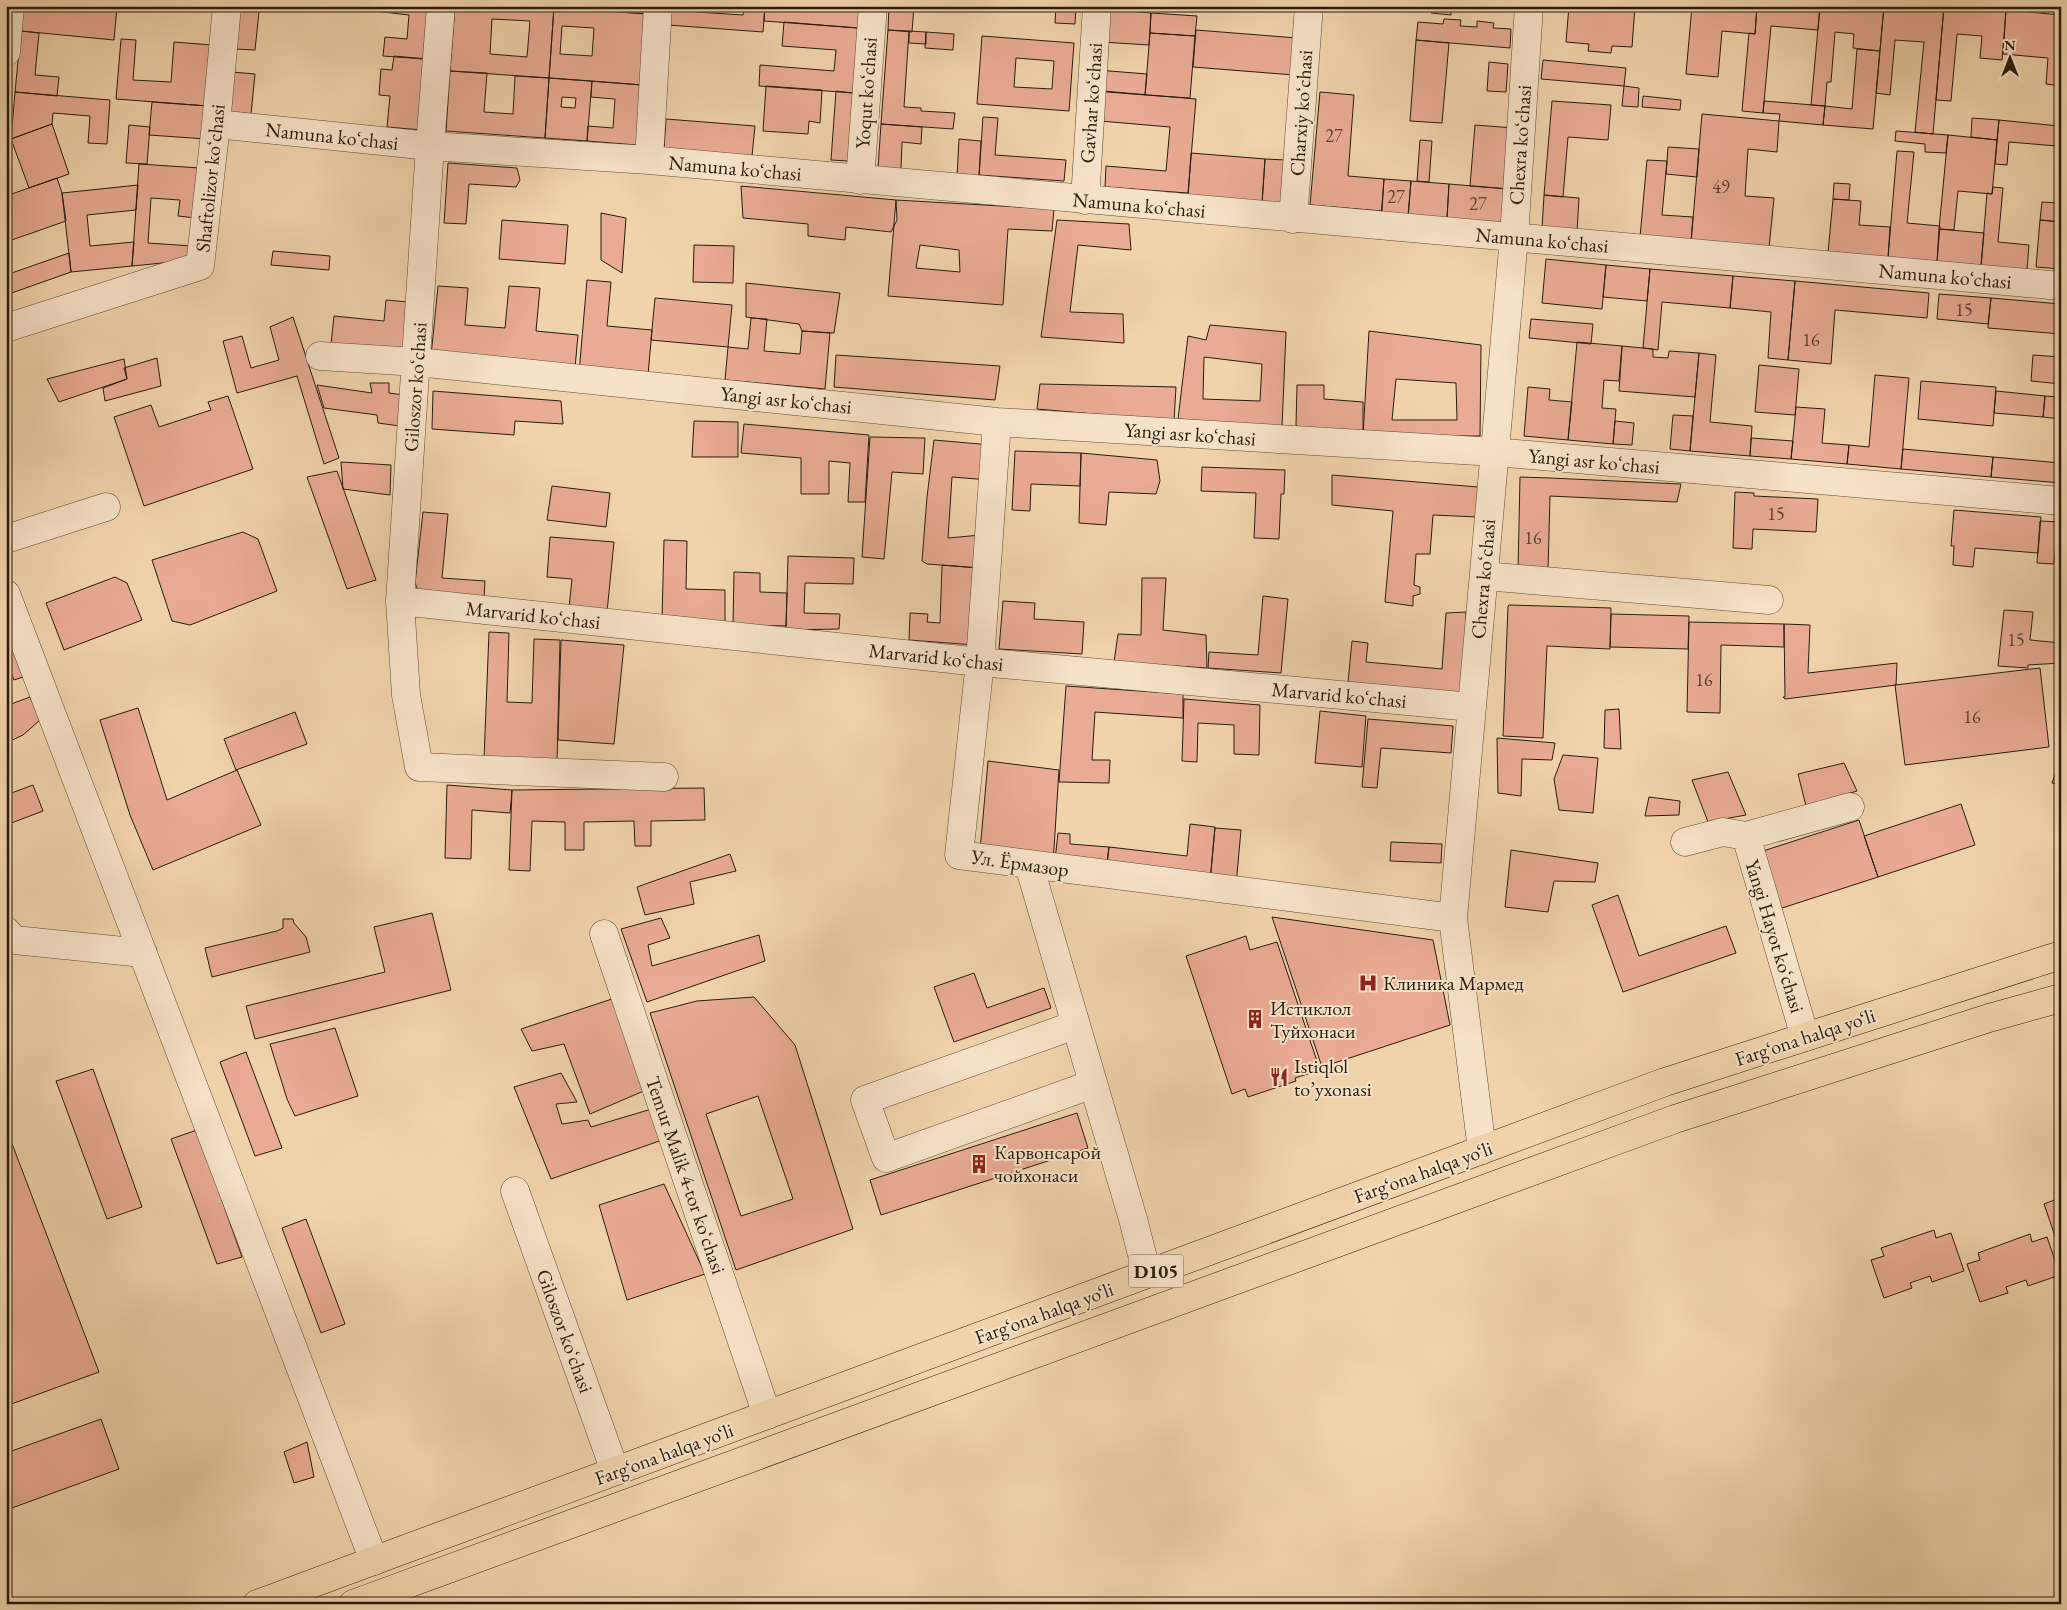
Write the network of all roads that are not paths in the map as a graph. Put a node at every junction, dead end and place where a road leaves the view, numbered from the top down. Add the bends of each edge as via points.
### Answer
1 (10, 6) edge
2 (226, 6) edge
3 (441, 6) edge
4 (658, 6) edge
5 (873, 6) edge
6 (1097, 6) edge
7 (1309, 6) edge
8 (1529, 6) edge
9 (6, 52) edge
10 (216, 124) junction
11 (430, 146) junction
12 (649, 160) junction
13 (860, 180) junction
14 (1085, 200) junction
15 (1293, 219) junction
16 (1514, 238) junction
17 (2061, 286) edge
18 (6, 328) edge
19 (320, 356) dead end
20 (417, 362) junction
21 (996, 422) junction
22 (1495, 452) junction
23 (2061, 501) edge
24 (106, 507) dead end
25 (6, 539) edge
26 (1484, 576) junction
27 (6, 594) edge
28 (1768, 600) dead end
29 (400, 601) junction
30 (980, 662) junction
31 (1472, 707) junction
32 (664, 777) dead end
33 (1850, 807) dead end
34 (1746, 836) junction
35 (1685, 842) dead end
36 (1029, 865) junction
37 (1453, 918) junction
38 (6, 931) edge
39 (604, 934) dead end
40 (143, 953) junction
41 (2061, 955) edge
42 (2061, 998) edge
43 (1075, 1024) junction
44 (1805, 1037) junction
45 (1093, 1084) junction
46 (1482, 1150) junction
47 (515, 1191) dead end
48 (1147, 1274) junction
49 (768, 1416) junction
50 (614, 1472) junction
51 (526, 1505) junction
52 (540, 1535) junction
53 (374, 1561) junction
54 (257, 1604) edge
55 (354, 1604) edge

1 - 9 street
2 - 10 street, Shaftolizor koʻchasi
3 - 11 street, Giloszor koʻchasi
4 - 12 street
5 - 13 street, Yoqut koʻchasi
6 - 14 street, Gavhar koʻchasi
7 - 15 street, Charxiy koʻchasi
8 - 16 street, Chexra koʻchasi
10 - 11 street, Namuna koʻchasi
10 - 18 street, Shaftolizor koʻchasi via 200,266
11 - 12 street, Namuna koʻchasi
11 - 20 street, Giloszor koʻchasi
12 - 13 street, Namuna koʻchasi
13 - 14 street, Namuna koʻchasi
14 - 15 street, Namuna koʻchasi
15 - 16 street, Namuna koʻchasi
16 - 17 street, Namuna koʻchasi
16 - 22 street, Chexra koʻchasi
19 - 20 street, Yangi asr koʻchasi
20 - 21 street, Yangi asr koʻchasi
20 - 29 street, Giloszor koʻchasi
21 - 22 street, Yangi asr koʻchasi
21 - 30 street, Ул. Ёрмазор
22 - 23 street, Yangi asr koʻchasi
22 - 26 street, Chexra koʻchasi
24 - 25 street
26 - 28 street
26 - 31 street, Chexra koʻchasi
27 - 40 street
29 - 30 street, Marvarid koʻchasi
29 - 32 street, Giloszor koʻchasi via 406,695 419,768
30 - 31 street, Marvarid koʻchasi
30 - 36 street, Ул. Ёрмазор via 959,854
31 - 37 street, Chexra koʻchasi
33 - 34 street, Yangi Hayot koʻchasi
34 - 35 street, Yangi Hayot koʻchasi via 1723,832
34 - 44 street, Yangi Hayot koʻchasi
36 - 37 street, Ул. Ёрмазор
36 - 43 street
37 - 46 street, Chexra koʻchasi
38 - 40 street via 14,940
39 - 49 street, Temur Malik 4-tor koʻchasi
40 - 53 street
41 - 44 highway, Farg‘ona halqa yo‘li / D105
42 - 52 highway, Farg‘ona halqa yo‘li / D105 via 1675,1119
43 - 45 street
43 - 45 street via 865,1100 886,1158
44 - 46 highway, Farg‘ona halqa yo‘li / D105 via 1665,1082
45 - 48 street
46 - 48 highway, Farg‘ona halqa yo‘li / D105
47 - 50 street, Giloszor koʻchasi
48 - 49 highway, Farg‘ona halqa yo‘li / D105
49 - 50 highway, Farg‘ona halqa yo‘li / D105
50 - 51 highway, Farg‘ona halqa yo‘li / D105
51 - 52 highway
51 - 53 highway, Farg‘ona halqa yo‘li / D105
52 - 55 highway, Farg‘ona halqa yo‘li / D105
53 - 54 highway, Farg‘ona halqa yo‘li / D105

